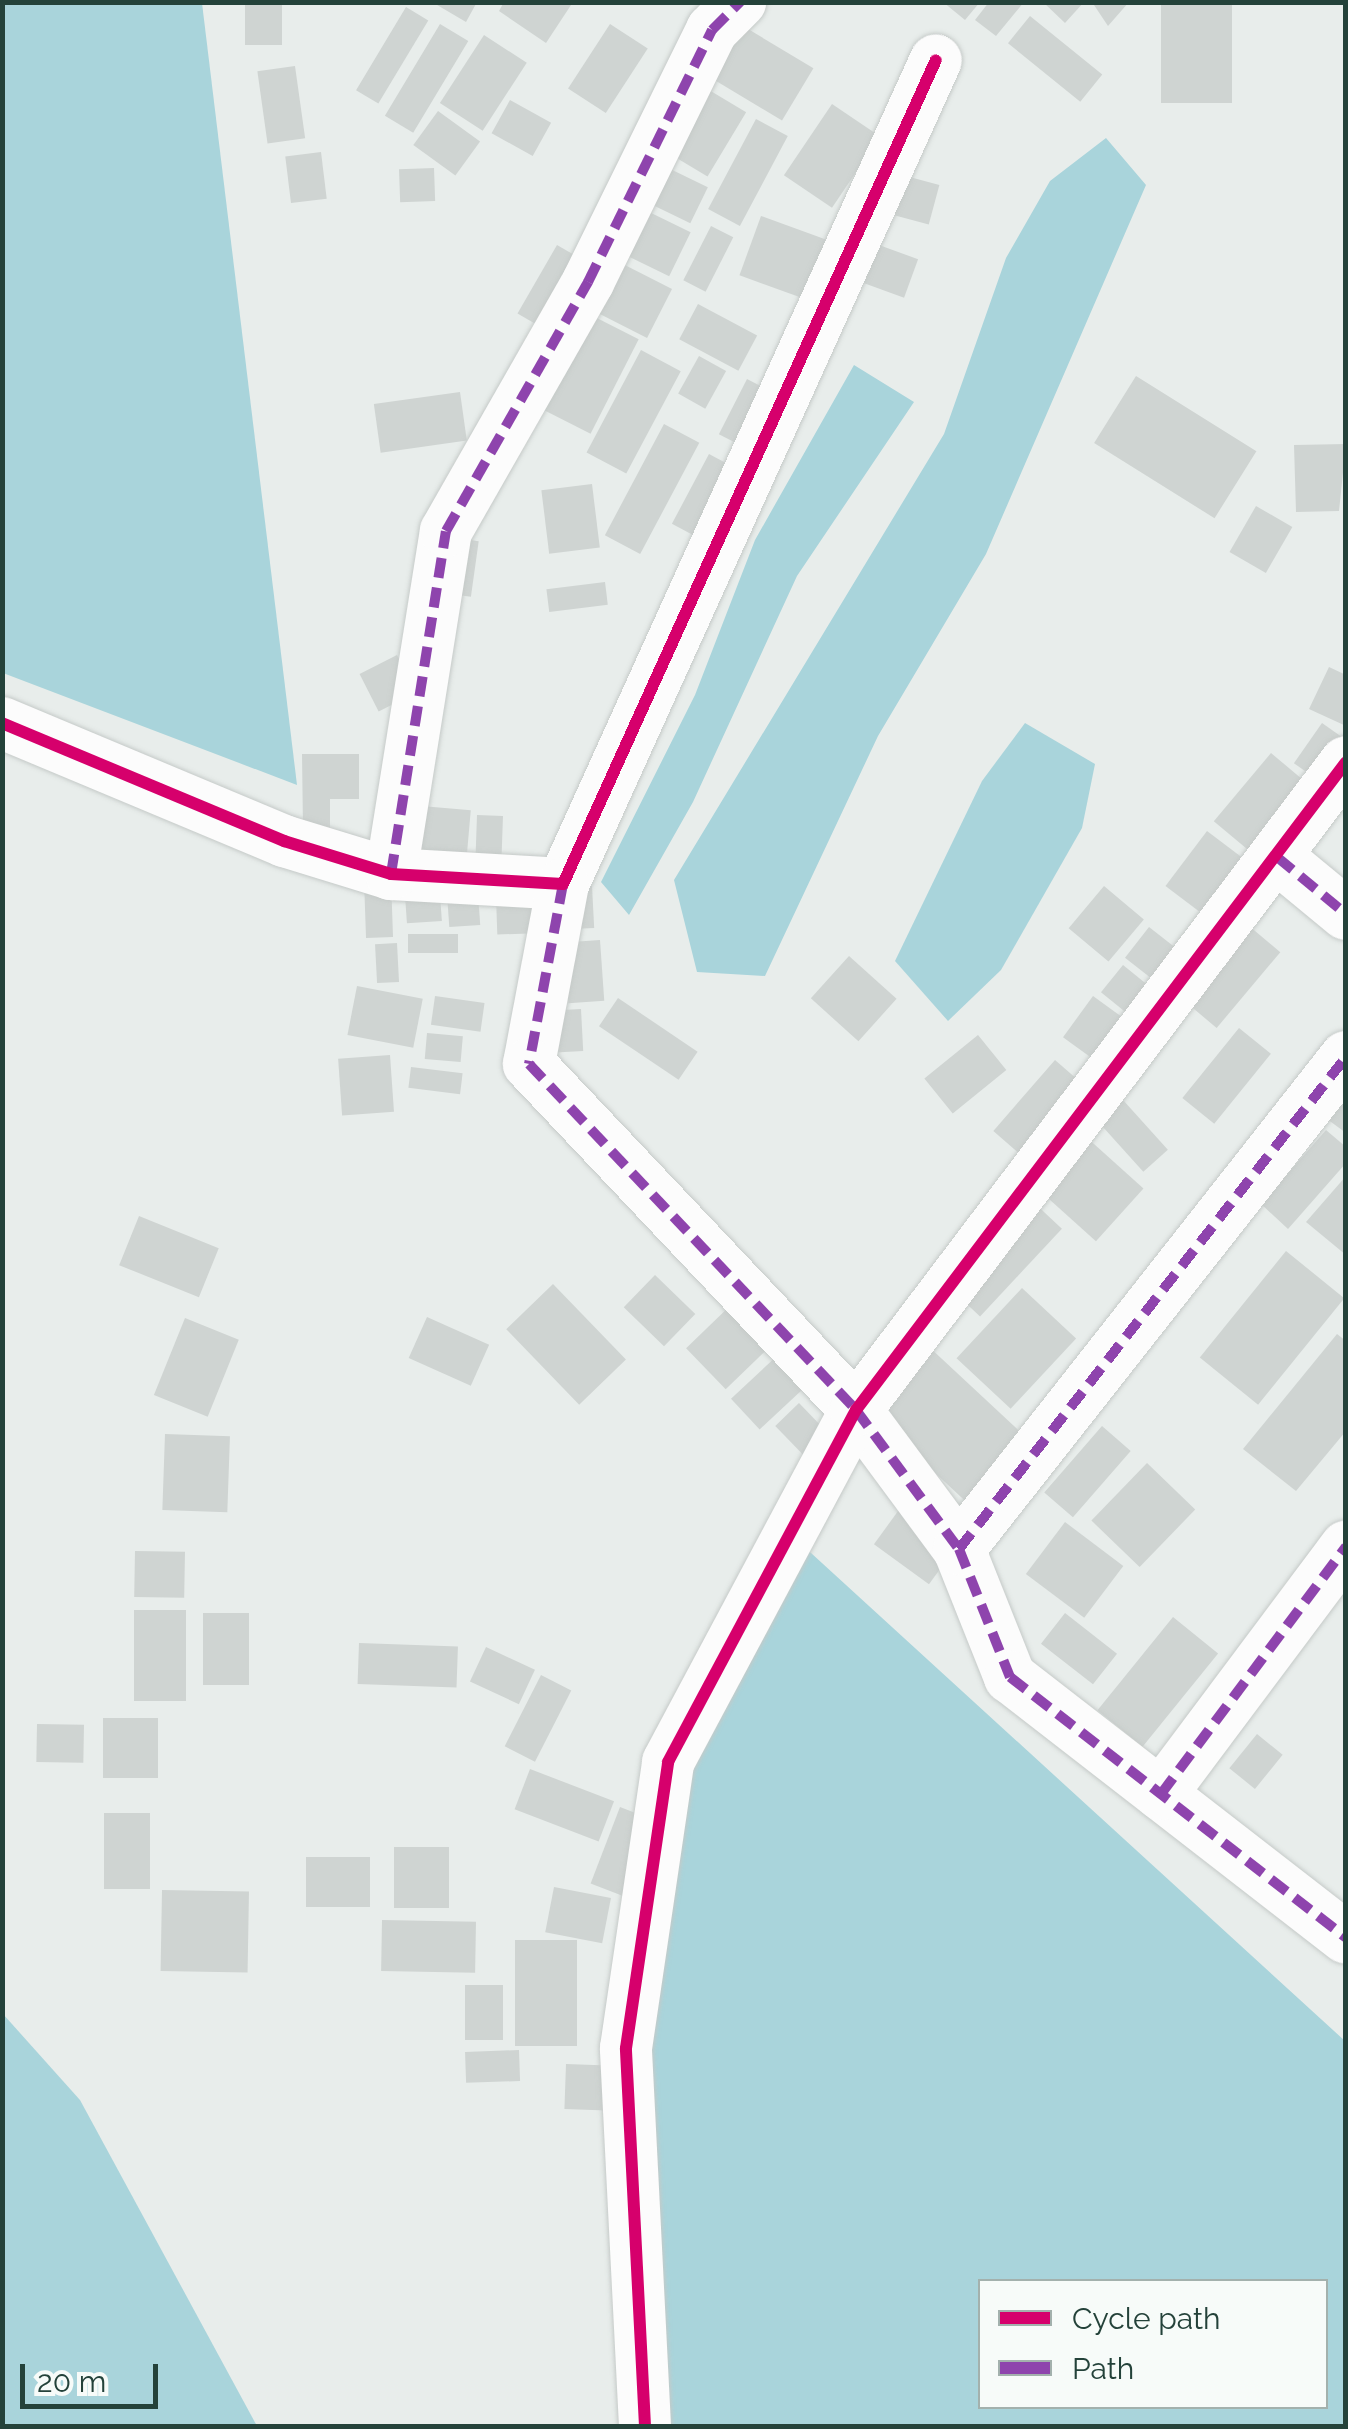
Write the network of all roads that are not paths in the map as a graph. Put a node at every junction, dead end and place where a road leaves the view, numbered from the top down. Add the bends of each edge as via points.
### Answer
1 (740, 2) edge
2 (936, 60) dead end
3 (2, 723) edge
4 (1346, 762) edge
5 (1277, 858) junction
6 (391, 874) junction
7 (563, 884) junction
8 (1346, 914) edge
9 (1346, 1057) edge
10 (856, 1410) junction
11 (1346, 1547) edge
12 (959, 1549) junction
13 (1161, 1794) junction
14 (1346, 1938) edge
15 (645, 2426) edge

1 - 6 street via 712,30 588,282 446,530
2 - 7 street
3 - 6 street via 284,840
4 - 5 street
5 - 8 street
5 - 10 street
6 - 7 street
7 - 10 street via 530,1064
9 - 12 street
10 - 12 street
10 - 15 street via 668,1762 626,2048
11 - 13 street
12 - 13 street via 1010,1677
13 - 14 street

